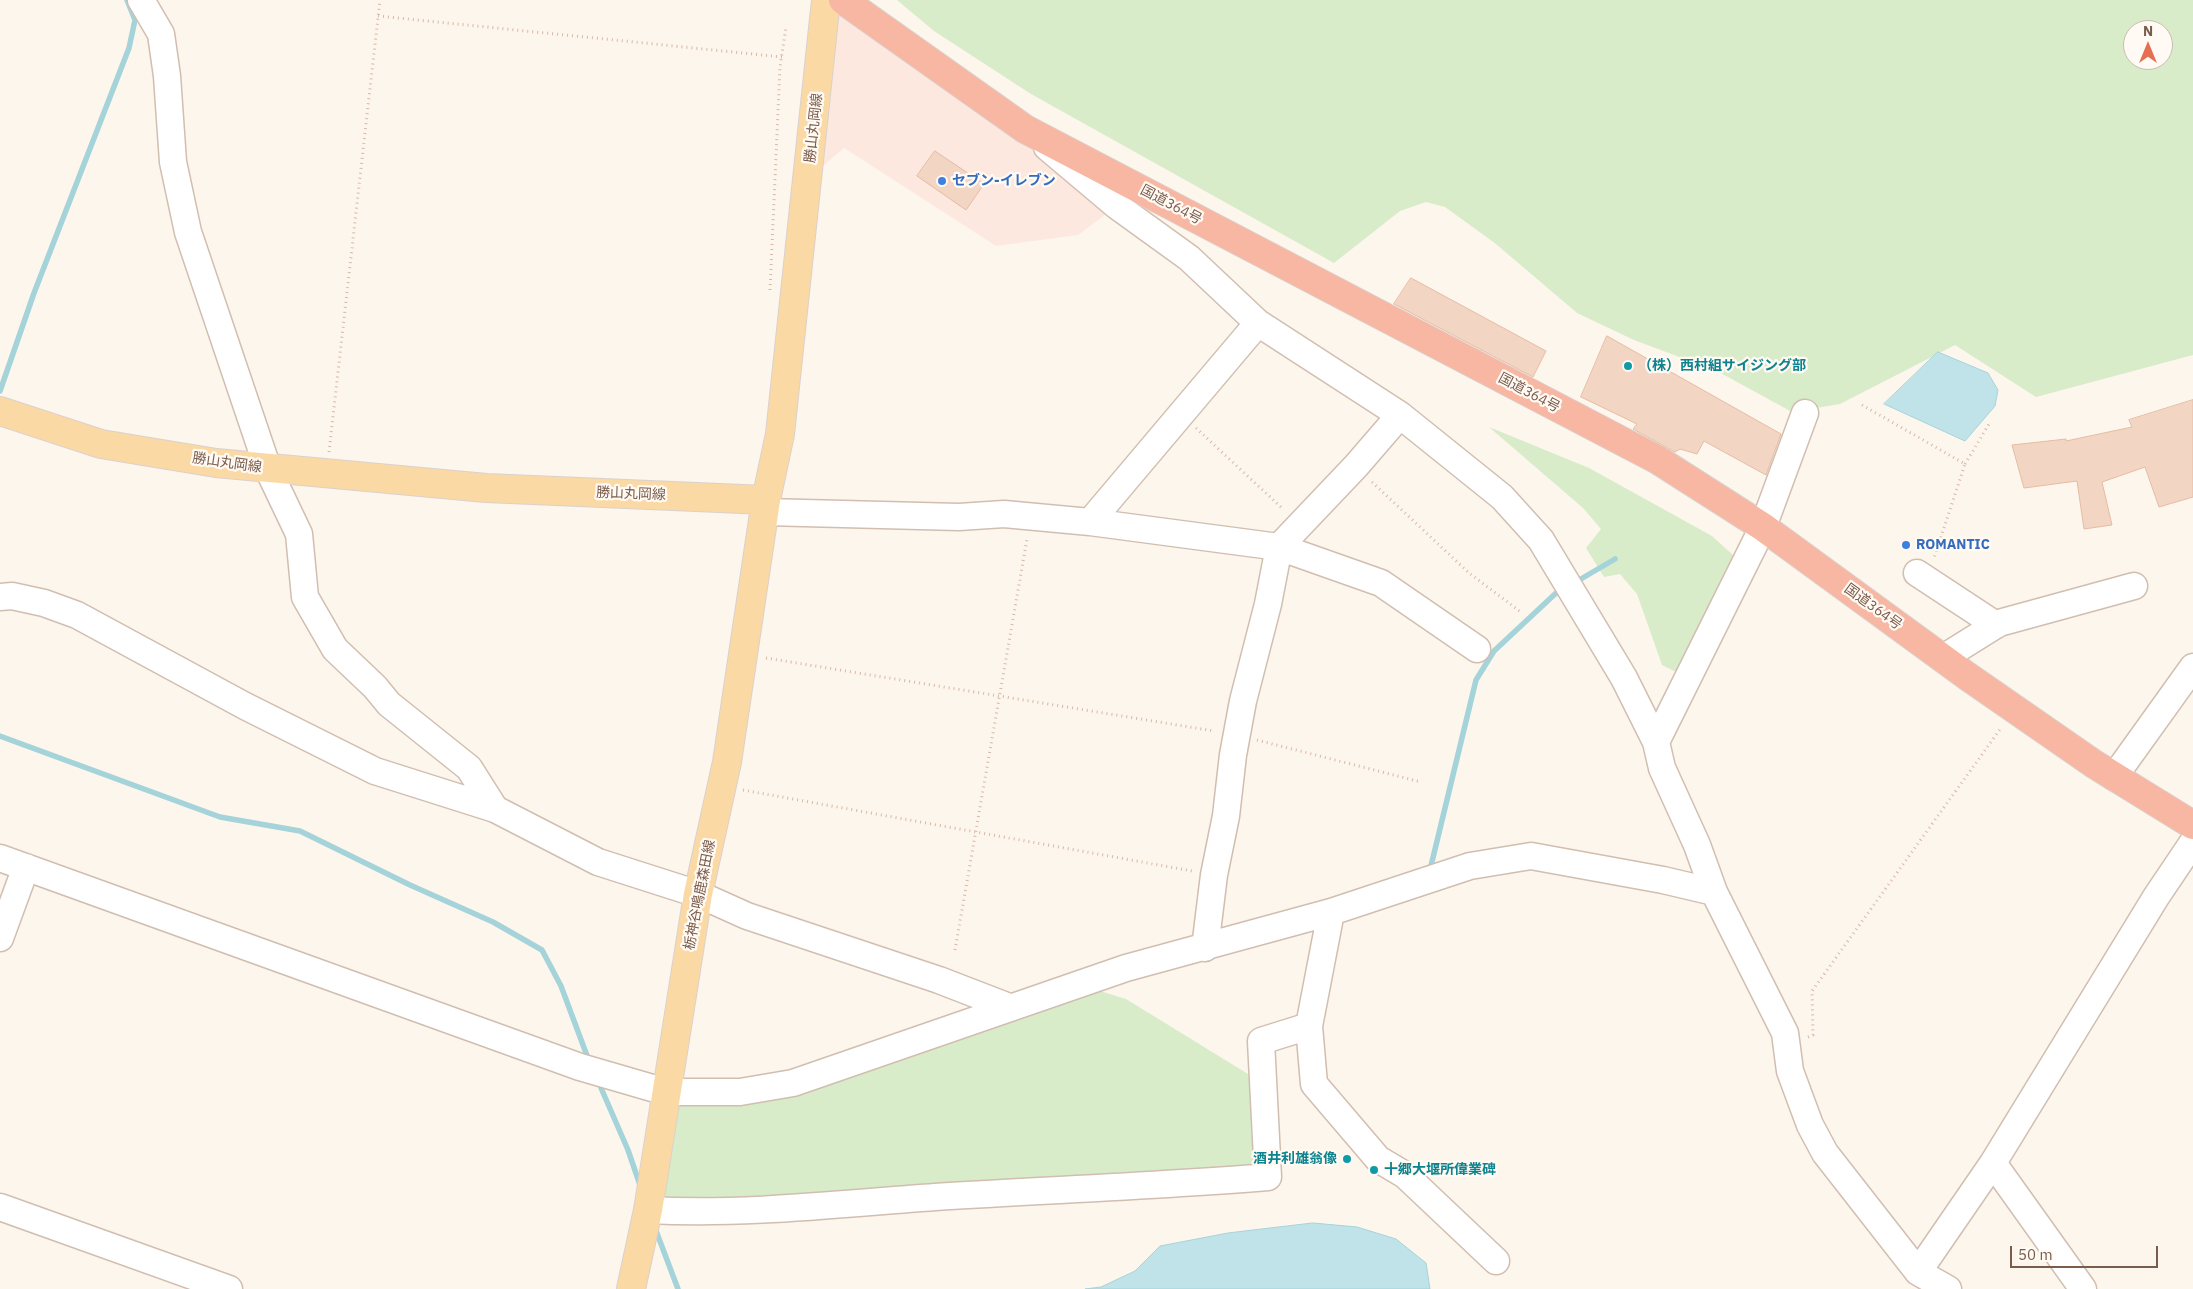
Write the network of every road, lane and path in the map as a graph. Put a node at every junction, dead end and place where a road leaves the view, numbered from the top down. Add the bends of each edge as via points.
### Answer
1 (141, 0) edge
2 (380, 0) edge
3 (826, 0) edge
4 (843, 0) edge
5 (378, 16) junction
6 (786, 26) dead end
7 (782, 57) junction
8 (1025, 129) junction
9 (770, 296) dead end
10 (1258, 322) junction
11 (1862, 405) dead end
12 (0, 411) edge
13 (1805, 413) dead end
14 (1181, 414) junction
15 (1400, 415) junction
16 (1989, 424) dead end
17 (1964, 464) junction
18 (1356, 466) junction
19 (268, 469) junction
20 (326, 475) junction
21 (766, 506) junction
22 (1031, 516) junction
23 (1090, 522) junction
24 (1300, 524) junction
25 (1763, 527) junction
26 (1279, 547) junction
27 (1922, 576) joint
28 (2134, 586) dead end
29 (0, 597) edge
30 (1522, 613) dead end
31 (1996, 625) junction
32 (1477, 649) dead end
33 (743, 654) junction
34 (1943, 658) junction
35 (2193, 667) edge
36 (2015, 709) junction
37 (1237, 735) junction
38 (1656, 742) junction
39 (2114, 777) junction
40 (1421, 782) dead end
41 (722, 787) junction
42 (495, 809) junction
43 (2193, 825) edge
44 (2193, 842) edge
45 (0, 858) edge
46 (26, 868) junction
47 (1214, 875) junction
48 (1714, 892) junction
49 (698, 894) junction
50 (1331, 912) junction
51 (0, 938) edge
52 (1205, 948) junction
53 (955, 950) dead end
54 (1009, 1007) junction
55 (1309, 1026) junction
56 (1787, 1048) junction
57 (666, 1092) junction
58 (1993, 1163) junction
59 (0, 1207) edge
60 (648, 1210) junction
61 (1496, 1260) dead end
62 (1918, 1272) junction
63 (229, 1289) edge
64 (631, 1289) edge
65 (1948, 1289) edge
66 (2083, 1289) edge

1 - 19 street via 161,34 173,162 188,232
2 - 5 path
3 - 21 main road, 勝山丸岡線 via 780,434
4 - 8 highway, 国道364号
5 - 7 path
5 - 20 path
6 - 7 path
7 - 9 path
8 - 10 street via 1118,206 1189,258
8 - 25 highway, 国道364号 via 1658,460
10 - 14 street
10 - 15 street
11 - 17 path
12 - 19 main road, 勝山丸岡線 via 101,444
13 - 25 street
14 - 23 street
14 - 24 path
15 - 18 street
15 - 38 street via 1502,497 1541,540 1624,678
16 - 17 path
17 - 27 path
18 - 24 street
18 - 30 path via 1469,573
19 - 20 main road, 勝山丸岡線
19 - 42 street via 299,534 305,597 335,649 389,704 470,768
20 - 21 main road, 勝山丸岡線
21 - 22 street
21 - 33 main road, 栃神谷鳴鹿森田線
22 - 23 street
22 - 53 path
23 - 26 street
24 - 26 street
25 - 34 highway, 国道364号
25 - 38 street
26 - 32 street via 1381,583
26 - 37 street
27 - 31 street
28 - 31 street
29 - 42 street via 12,596 44,603 77,615 245,706 375,771
31 - 34 street
33 - 37 path
33 - 41 main road, 栃神谷鳴鹿森田線
34 - 36 highway, 国道364号
35 - 39 street
36 - 39 highway, 国道364号
36 - 56 path via 1812,991 1813,1035
37 - 40 path
37 - 47 street
38 - 48 street via 1662,768
39 - 43 highway, 国道364号
41 - 47 path
41 - 49 main road, 栃神谷鳴鹿森田線
42 - 49 street via 598,862
44 - 58 street
45 - 46 street
46 - 51 street
46 - 57 street via 580,1067
47 - 52 street
48 - 50 street via 1531,856 1470,866
48 - 56 street via 1785,1033
49 - 54 street via 747,916 939,980
49 - 57 main road, 栃神谷鳴鹿森田線
50 - 52 street
50 - 55 street
52 - 54 street via 1126,968
54 - 57 street via 793,1083 740,1092
55 - 60 street via 1261,1041 1268,1177 805,1208
55 - 61 street via 1314,1084 1378,1159 1405,1175
56 - 62 street via 1810,1125 1825,1153
57 - 60 main road, 栃神谷鳴鹿森田線
58 - 62 street
58 - 66 street
59 - 63 street
60 - 64 main road, 栃神谷鳴鹿森田線
62 - 65 street

